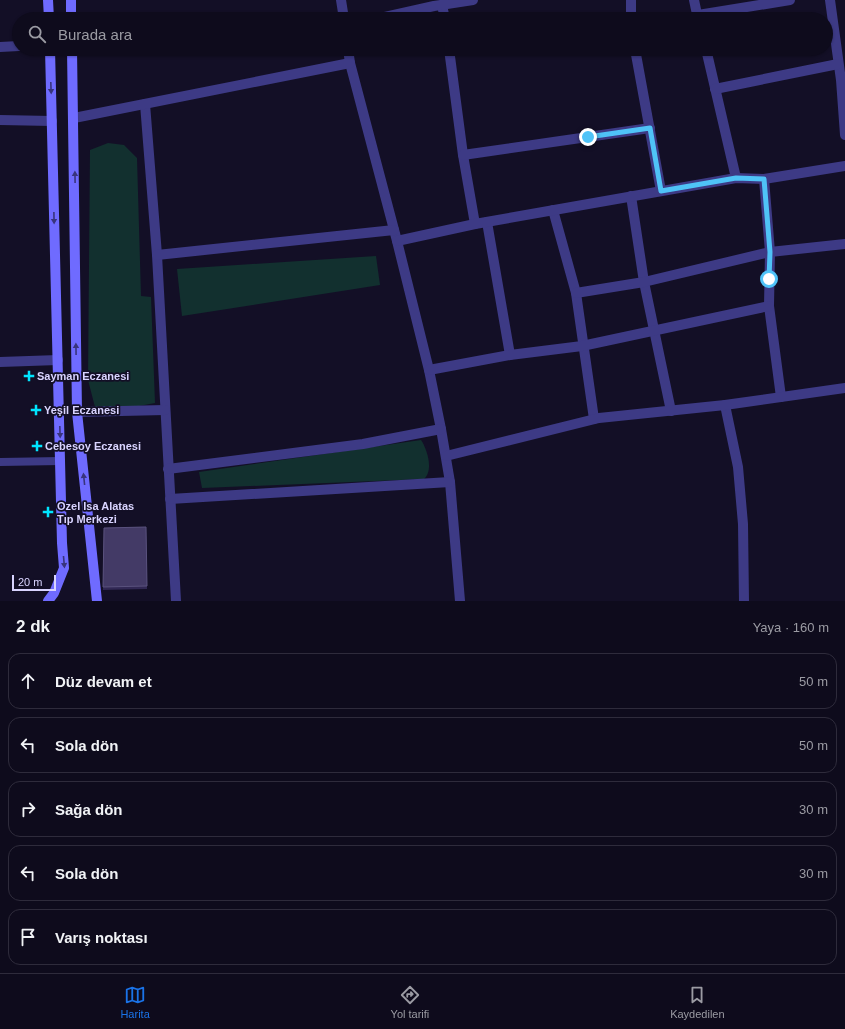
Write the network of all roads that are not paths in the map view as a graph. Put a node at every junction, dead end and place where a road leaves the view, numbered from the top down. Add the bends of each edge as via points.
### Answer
1 (48, 0) edge
2 (70, 0) edge
3 (341, 0) edge
4 (473, 0) edge
5 (631, 0) edge
6 (694, 0) edge
7 (790, 0) edge
8 (830, 0) edge
9 (436, 4) edge
10 (49, 12) edge
11 (71, 12) edge
12 (343, 12) edge
13 (404, 12) edge
14 (631, 12) edge
15 (697, 12) edge
16 (725, 12) edge
17 (832, 12) edge
18 (833, 24) edge
19 (0, 46) edge
20 (12, 46) edge
21 (50, 56) edge
22 (72, 56) edge
23 (349, 56) edge
24 (450, 56) edge
25 (636, 56) edge
26 (708, 56) edge
27 (350, 63) junction
28 (838, 64) junction
29 (843, 80) edge
30 (715, 89) junction
31 (145, 104) junction
32 (74, 118) junction
33 (0, 120) edge
34 (52, 121) junction
35 (650, 128) junction
36 (845, 134) edge
37 (463, 155) junction
38 (845, 166) edge
39 (736, 178) junction
40 (764, 179) junction
41 (661, 191) junction
42 (632, 196) junction
43 (553, 210) junction
44 (487, 222) junction
45 (475, 224) junction
46 (394, 230) junction
47 (397, 241) junction
48 (845, 244) edge
49 (770, 252) junction
50 (157, 256) junction
51 (644, 282) junction
52 (576, 293) junction
53 (769, 306) junction
54 (655, 330) junction
55 (582, 346) junction
56 (510, 355) junction
57 (58, 360) junction
58 (0, 362) edge
59 (429, 370) junction
60 (845, 388) edge
61 (781, 397) junction
62 (725, 406) junction
63 (165, 410) junction
64 (671, 411) junction
65 (77, 412) junction
66 (594, 419) junction
67 (441, 429) junction
68 (446, 456) junction
69 (61, 461) junction
70 (0, 462) edge
71 (168, 469) junction
72 (450, 482) junction
73 (170, 499) junction
74 (48, 601) edge
75 (97, 601) edge
76 (176, 601) edge
77 (460, 601) edge
78 (744, 601) edge

1 - 10 main road
2 - 11 main road
3 - 12 street
4 - 9 street
5 - 14 street
6 - 15 street
7 - 16 street
8 - 17 street
9 - 13 street
18 - 28 street
19 - 20 street
21 -> 34 main road
22 - 32 main road
23 - 27 street
24 - 37 street
25 - 35 street
26 - 30 street
27 - 31 street
27 - 46 street
28 - 29 street
28 - 30 street
29 - 36 street
30 - 39 street
31 - 32 street
31 - 50 street
65 -> 32 main road
33 - 34 street
34 -> 57 main road
35 - 37 street
35 - 41 street
37 - 45 street
38 - 40 street
39 - 40 street
39 - 41 street
40 - 49 street
41 - 42 street
42 - 43 street
42 - 51 street
43 - 44 street
43 - 52 street
44 - 45 street
44 - 56 street
45 - 47 street
46 - 47 street
46 - 50 street
47 - 59 street
48 - 49 street
49 - 51 street
49 - 53 street
50 - 63 street
51 - 52 street
51 - 54 street
52 - 55 street
53 - 54 street
53 - 61 street
54 - 55 street
54 - 64 street
55 - 56 street
55 - 66 street
56 - 59 street
57 - 58 street
57 -> 69 main road
59 - 67 street
60 - 61 street
61 - 62 street
62 - 64 street
62 - 78 street via 738,467 743,524
63 - 65 street
63 - 71 street
64 - 66 street
75 -> 65 main road
66 - 68 street
67 - 68 street
67 - 71 street via 364,444
68 - 72 street
69 - 70 lane
69 -> 74 main road via 64,568
71 - 73 street
72 - 73 street
72 - 77 street
73 - 76 street

